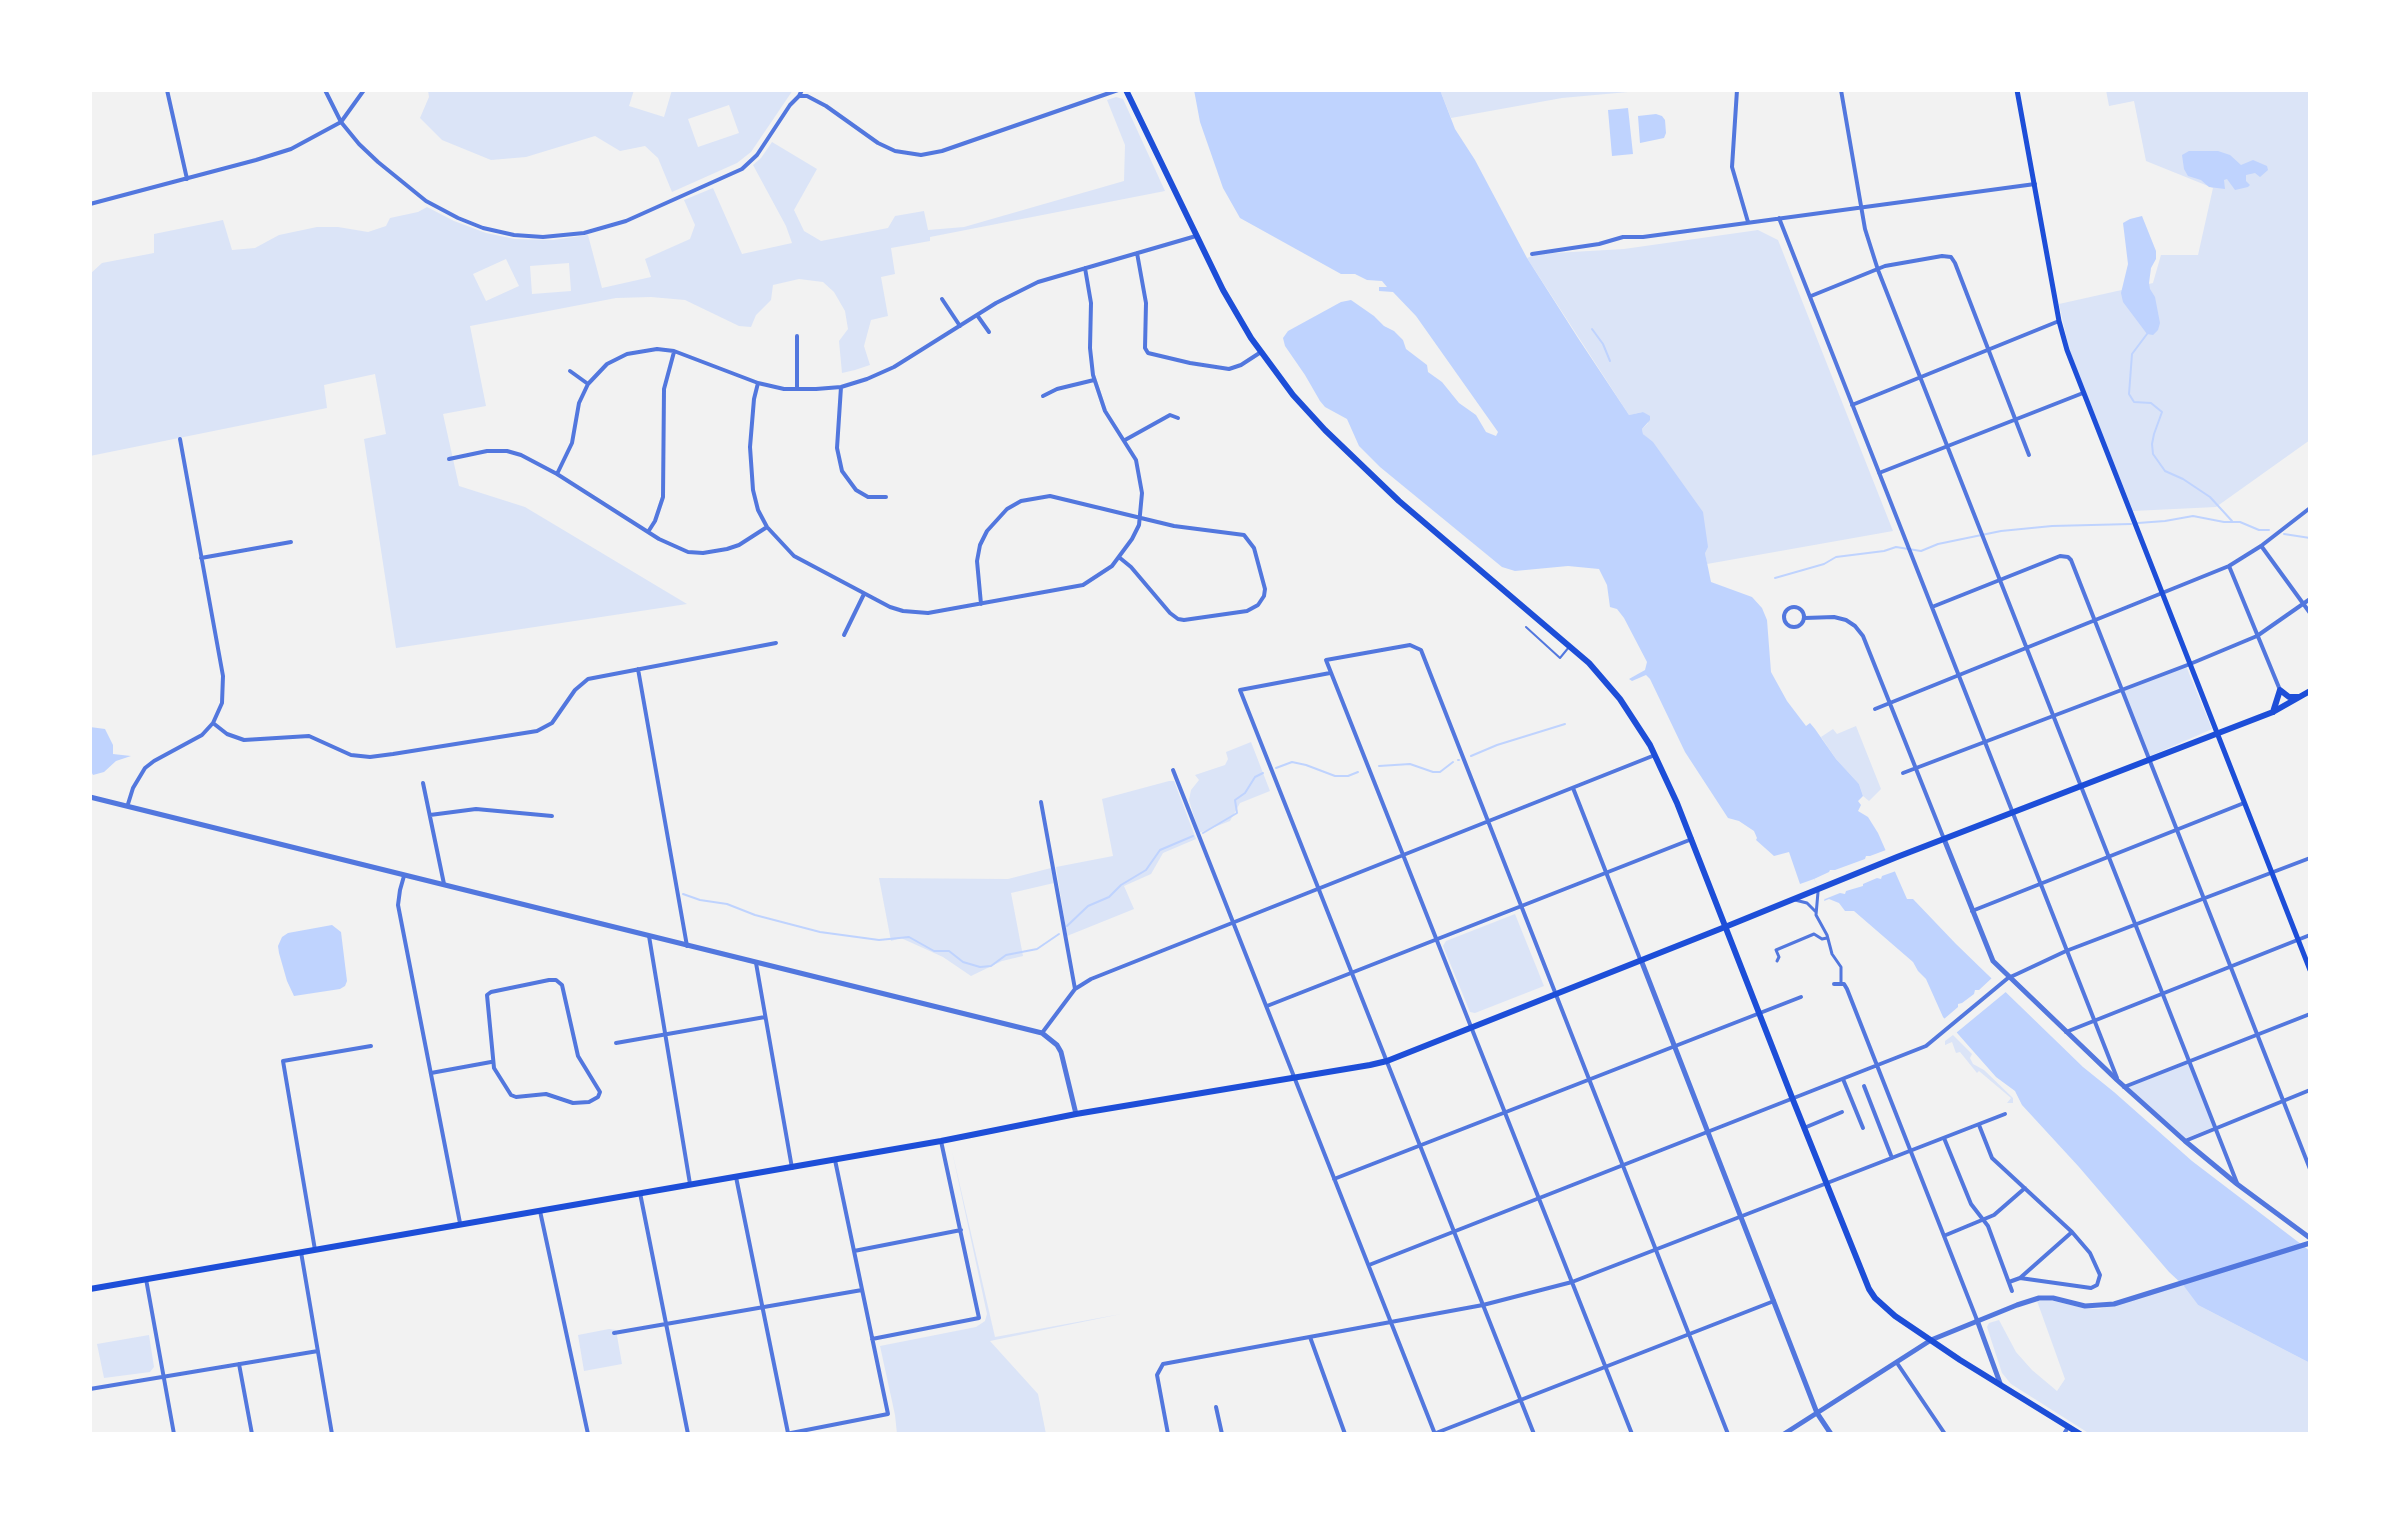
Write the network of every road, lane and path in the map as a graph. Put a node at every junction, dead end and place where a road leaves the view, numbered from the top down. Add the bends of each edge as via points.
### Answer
1 (167, 90) edge
2 (325, 90) edge
3 (364, 90) edge
4 (802, 90) edge
5 (1118, 90) edge
6 (1126, 90) edge
7 (1737, 90) edge
8 (1841, 90) edge
9 (2017, 90) edge
10 (799, 96) junction
11 (341, 122) junction
12 (187, 179) junction
13 (2035, 184) junction
14 (90, 204) edge
15 (1862, 206) junction
16 (1779, 218) junction
17 (1748, 222) junction
18 (1196, 236) junction
19 (1137, 253) junction
20 (1532, 254) dead end
21 (1085, 268) junction
22 (1878, 270) junction
23 (1811, 296) junction
24 (942, 299) dead end
25 (977, 315) junction
26 (2059, 321) junction
27 (960, 326) junction
28 (989, 332) dead end
29 (797, 336) dead end
30 (674, 351) junction
31 (1989, 351) junction
32 (1261, 352) junction
33 (570, 371) dead end
34 (1920, 379) junction
35 (1094, 380) junction
36 (758, 383) junction
37 (588, 384) junction
38 (841, 387) junction
39 (797, 389) junction
40 (2083, 393) junction
41 (1043, 396) dead end
42 (1852, 405) junction
43 (1178, 418) dead end
44 (2015, 420) junction
45 (180, 439) dead end
46 (1125, 440) junction
47 (1947, 446) junction
48 (2029, 455) dead end
49 (449, 459) dead end
50 (1879, 473) junction
51 (557, 474) junction
52 (886, 497) dead end
53 (2310, 508) edge
54 (1140, 518) junction
55 (767, 527) junction
56 (648, 532) junction
57 (291, 542) dead end
58 (2261, 546) junction
59 (201, 558) junction
60 (1120, 558) junction
61 (2229, 566) junction
62 (2000, 580) junction
63 (864, 594) junction
64 (2163, 594) junction
65 (2310, 599) edge
66 (981, 604) junction
67 (2303, 604) junction
68 (1932, 607) junction
69 (2310, 613) edge
70 (1805, 618) junction
71 (2095, 621) junction
72 (1526, 627) dead end
73 (844, 635) dead end
74 (2257, 636) junction
75 (776, 643) dead end
76 (1570, 646) junction
77 (2026, 648) junction
78 (2190, 664) junction
79 (638, 669) junction
80 (1330, 673) junction
81 (1959, 675) junction
82 (2280, 690) junction
83 (2122, 691) junction
84 (2310, 691) edge
85 (2300, 697) junction
86 (1889, 701) junction
87 (1875, 709) dead end
88 (2273, 712) junction
89 (2054, 717) junction
90 (213, 723) junction
91 (2218, 733) junction
92 (1986, 742) junction
93 (1656, 755) junction
94 (2149, 760) junction
95 (1916, 769) junction
96 (1173, 770) dead end
97 (1903, 773) dead end
98 (423, 783) dead end
99 (2080, 786) junction
100 (1573, 788) junction
101 (90, 797) edge
102 (1041, 802) dead end
103 (2244, 803) junction
104 (128, 804) junction
105 (2011, 813) junction
106 (430, 815) junction
107 (552, 816) dead end
108 (1488, 821) junction
109 (2176, 830) junction
110 (1692, 839) junction
111 (1944, 839) junction
112 (1403, 855) junction
113 (2107, 856) junction
114 (2310, 858) edge
115 (1606, 872) junction
116 (2272, 873) junction
117 (404, 876) junction
118 (2039, 884) junction
119 (445, 886) junction
120 (1318, 888) junction
121 (1819, 888) junction
122 (2203, 898) junction
123 (1791, 900) junction
124 (1521, 906) junction
125 (1815, 911) junction
126 (1972, 911) junction
127 (1233, 921) junction
128 (2134, 925) junction
129 (1725, 927) junction
130 (2310, 935) edge
131 (649, 936) junction
132 (1828, 938) junction
133 (1437, 940) junction
134 (2298, 940) junction
135 (687, 946) junction
136 (2066, 951) junction
137 (1640, 959) junction
138 (1777, 961) dead end
139 (756, 963) junction
140 (2230, 967) junction
141 (2310, 970) edge
142 (1352, 973) junction
143 (2008, 978) junction
144 (1841, 983) junction
145 (1834, 984) dead end
146 (1075, 989) junction
147 (1555, 993) junction
148 (2163, 994) junction
149 (1801, 997) dead end
150 (1267, 1006) junction
151 (1760, 1014) junction
152 (2310, 1014) edge
153 (765, 1017) junction
154 (2095, 1020) junction
155 (1470, 1027) junction
156 (2066, 1032) junction
157 (1042, 1033) junction
158 (666, 1034) junction
159 (2257, 1034) junction
160 (616, 1043) dead end
161 (371, 1046) dead end
162 (1675, 1046) junction
163 (1387, 1061) junction
164 (2189, 1061) junction
165 (492, 1062) junction
166 (1877, 1066) junction
167 (431, 1073) junction
168 (1294, 1078) junction
169 (1843, 1079) junction
170 (1590, 1080) junction
171 (2118, 1081) junction
172 (1864, 1086) dead end
173 (2124, 1087) junction
174 (2310, 1090) edge
175 (1793, 1100) junction
176 (2284, 1102) junction
177 (1842, 1112) dead end
178 (1076, 1114) junction
179 (1505, 1114) junction
180 (2005, 1114) dead end
181 (1979, 1125) junction
182 (1804, 1128) junction
183 (1863, 1128) dead end
184 (2216, 1128) junction
185 (1708, 1132) junction
186 (1944, 1138) junction
187 (941, 1141) junction
188 (2185, 1141) junction
189 (1419, 1146) junction
190 (1912, 1150) junction
191 (1892, 1158) junction
192 (835, 1160) junction
193 (1623, 1164) junction
194 (792, 1168) junction
195 (2310, 1169) edge
196 (736, 1177) junction
197 (1334, 1179) junction
198 (690, 1184) junction
199 (1827, 1184) junction
200 (2237, 1184) junction
201 (2025, 1188) junction
202 (640, 1193) junction
203 (1538, 1197) junction
204 (540, 1211) junction
205 (1741, 1216) junction
206 (1983, 1220) junction
207 (461, 1226) junction
208 (961, 1230) junction
209 (1454, 1231) junction
210 (2072, 1232) junction
211 (1945, 1236) junction
212 (2310, 1240) edge
213 (1657, 1249) junction
214 (315, 1250) junction
215 (854, 1251) junction
216 (301, 1252) junction
217 (1369, 1265) junction
218 (2020, 1278) junction
219 (146, 1279) junction
220 (1572, 1282) junction
221 (2009, 1282) junction
222 (90, 1289) edge
223 (862, 1290) junction
224 (2012, 1291) dead end
225 (1774, 1301) junction
226 (1483, 1305) junction
227 (761, 1308) junction
228 (1977, 1320) junction
229 (1392, 1323) junction
230 (666, 1325) junction
231 (614, 1333) dead end
232 (1689, 1334) junction
233 (1310, 1337) junction
234 (872, 1339) junction
235 (1931, 1340) junction
236 (318, 1351) junction
237 (1897, 1363) junction
238 (239, 1364) junction
239 (1605, 1367) junction
240 (164, 1377) junction
241 (2000, 1383) junction
242 (90, 1389) edge
243 (1520, 1399) junction
244 (1216, 1407) dead end
245 (1817, 1413) junction
246 (2068, 1427) junction
247 (174, 1434) edge
248 (252, 1434) edge
249 (332, 1434) edge
250 (588, 1434) edge
251 (688, 1434) edge
252 (788, 1434) edge
253 (1168, 1434) edge
254 (1222, 1434) edge
255 (1345, 1434) edge
256 (1434, 1434) edge
257 (1534, 1434) edge
258 (1632, 1434) edge
259 (1728, 1434) edge
260 (1784, 1434) edge
261 (1831, 1434) edge
262 (1945, 1434) edge
263 (2064, 1434) edge
264 (2080, 1434) edge

1 - 12 street
2 - 11 street
3 - 11 street
4 - 10 street
5 - 10 street via 921,155 878,143 815,99
6 - 18 main road
7 - 17 street via 1732,167
8 - 15 street
9 - 13 main road
10 - 11 street via 742,169 616,224 543,237 483,228 431,204 378,162
11 - 12 street via 291,149
12 - 14 street
13 - 15 street
13 - 26 main road
15 - 16 street
15 - 22 street
16 - 17 street
16 - 23 street
17 - 20 street
18 - 19 street
18 - 32 main road
19 - 21 street
19 - 32 street via 1148,353 1229,369
21 - 25 street via 1038,282
21 - 35 street
22 - 23 street
22 - 31 street via 1951,257
22 - 34 street
23 - 42 street
24 - 27 street
25 - 27 street
25 - 28 street
26 - 31 street
26 - 40 main road
27 - 38 street via 881,373
29 - 39 street
30 - 36 street
30 - 37 street via 627,354 607,364
30 - 56 street via 664,389 663,497
31 - 34 street
31 - 44 street
32 - 76 main road via 1293,395 1362,467
33 - 37 street
34 - 42 street
34 - 47 street
35 - 41 street
35 - 46 street via 1105,411
36 - 39 street
36 - 55 street via 751,478
37 - 51 street via 572,443
38 - 39 street
38 - 52 street via 837,458 842,471 856,490 868,497
40 - 44 street
40 - 64 main road
42 - 50 street
43 - 46 street via 1170,415
44 - 47 street
44 - 48 street
45 - 59 street
46 - 54 street via 1142,482
47 - 50 street
47 - 62 street
49 - 51 street via 507,451
50 - 68 street
51 - 56 street
53 - 58 street
54 - 60 street
54 - 60 street via 1247,537 1265,589 1262,600 1241,613 1178,619
54 - 66 street via 1050,496 1007,509 980,545
55 - 56 street via 739,545 703,553 675,547
55 - 63 street via 794,556
57 - 59 street
58 - 61 street
58 - 67 street
59 - 90 street via 223,676 222,703
60 - 66 street via 1083,585
61 - 64 street
61 - 74 street
62 - 68 street
62 - 71 street via 2068,557
62 - 77 street
63 - 66 street via 903,611 928,613
63 - 73 street
64 - 71 street
64 - 78 main road
65 - 67 street
67 - 69 street
67 - 74 street
68 - 81 street
70 - 70 street via 1794,628 1784,617 1794,607
70 - 86 street via 1834,617 1855,626
71 - 77 street
71 - 83 street
72 - 76 lane via 1560,658
74 - 78 street
74 - 82 street
75 - 79 street
76 - 93 main road via 1620,699
77 - 81 street
77 - 89 street
78 - 83 street
78 - 91 main road
79 - 90 street via 588,679 552,723 537,731 393,754 361,757 302,735 244,740
79 - 135 street
80 - 108 street via 1326,660 1416,646 1421,650
80 - 112 street
80 - 120 street via 1240,690
81 - 86 street
81 - 92 street
82 - 85 main road
82 - 88 main road
83 - 89 street
83 - 94 street
84 - 85 main road
85 - 88 main road
86 - 87 street
86 - 95 street
88 - 91 main road
89 - 92 street
89 - 99 street
90 - 104 street via 145,768
91 - 94 main road
91 - 103 main road
92 - 95 street
92 - 105 street
93 - 100 street
93 - 110 main road
94 - 99 main road
94 - 109 street
95 - 97 street
95 - 111 street
96 - 127 street
98 - 106 street
99 - 105 main road
99 - 113 street
100 - 108 street
100 - 115 street
101 - 104 street
102 - 146 street
103 - 109 street
103 - 116 main road
104 - 117 street
105 - 111 main road
105 - 118 street
106 - 107 street via 476,809
106 - 119 street
108 - 112 street
108 - 124 street
109 - 113 street
109 - 122 street
110 - 115 street
110 - 129 main road
111 - 121 main road
111 - 126 street
112 - 120 street
112 - 133 street
113 - 118 street
113 - 128 street
114 - 116 street
115 - 124 street
115 - 137 street
116 - 122 street
116 - 134 main road
117 - 119 street
117 - 167 street via 398,905
118 - 126 street
118 - 136 street
119 - 131 street
120 - 127 street
120 - 142 street
121 - 123 main road
121 - 125 street
122 - 128 street
122 - 140 street
123 - 125 street
123 - 129 main road
124 - 133 street
124 - 147 street
125 - 132 street
126 - 143 street via 1993,961
127 - 146 street
127 - 150 street
128 - 136 street
128 - 148 street
129 - 137 main road
129 - 151 main road
130 - 134 street
131 - 135 street
131 - 158 street
132 - 138 street via 1814,934 1776,950
132 - 144 street via 1841,967
133 - 142 street
133 - 155 street
134 - 140 street
134 - 141 main road
135 - 139 street
136 - 143 street
136 - 154 street
137 - 147 main road
137 - 162 street
139 - 153 street
139 - 157 street
140 - 148 street
140 - 159 street
142 - 150 street
142 - 163 street
143 - 156 street
143 - 166 street via 1926,1046
144 - 145 street
144 - 166 street
146 - 157 street
147 - 155 main road
147 - 170 street
148 - 154 street
148 - 164 street
149 - 151 street
150 - 168 street
151 - 162 street
151 - 175 main road
152 - 159 street
153 - 158 street
153 - 194 street
154 - 156 street
154 - 171 street
155 - 163 main road
155 - 179 street
156 - 171 street
157 - 178 street via 1061,1052
158 - 160 street
158 - 198 street
159 - 164 street
159 - 176 street
161 - 214 street via 283,1061
162 - 170 street
162 - 185 street
163 - 168 main road
163 - 189 street
164 - 173 street
164 - 184 street
165 - 165 street via 516,1097 546,1094 580,1103 595,1100 600,1092 578,1056 562,985 556,980 487,995
165 - 167 street
166 - 169 street
166 - 190 street
167 - 207 street
168 - 178 main road
168 - 197 street
169 - 175 street
169 - 183 street
170 - 179 street
170 - 193 street
171 - 173 street
172 - 191 street
173 - 188 street
174 - 176 street
175 - 182 main road
175 - 185 street
176 - 184 street
176 - 195 street
177 - 182 street
178 - 187 main road
179 - 189 street
179 - 203 street
180 - 181 street
181 - 186 street
181 - 201 street via 1992,1158
182 - 199 main road
184 - 188 street
184 - 200 street
185 - 193 street
185 - 205 street
186 - 190 street
186 - 206 street via 1966,1194
187 - 192 main road
187 - 208 street
188 - 200 street
189 - 197 street
189 - 209 street
190 - 191 street
190 - 211 street
191 - 199 street
192 - 194 main road
192 - 215 street
193 - 203 street
193 - 213 street
194 - 196 main road
196 - 198 main road
196 - 227 street
197 - 217 street
198 - 202 main road
199 - 205 street
199 - 235 main road via 1869,1289 1888,1310
200 - 212 street
201 - 206 street
201 - 210 street
202 - 204 main road
202 - 230 street
203 - 209 street
203 - 220 street
204 - 207 main road
204 - 250 street
205 - 213 street
205 - 225 street
206 - 211 street
206 - 221 street
207 - 214 main road
208 - 215 street
208 - 234 street via 979,1318
209 - 217 street
209 - 226 street
210 - 218 street
210 - 218 street via 2099,1270 2094,1287
211 - 228 street
212 - 228 street via 2099,1306 2039,1298
213 - 220 street
213 - 232 street
214 - 216 main road
215 - 223 street
216 - 219 main road
216 - 236 street
217 - 229 street
218 - 221 street
219 - 222 main road
219 - 240 street
220 - 226 street
220 - 239 street
221 - 224 street
223 - 227 street
223 - 234 street
225 - 232 street
225 - 245 street
226 - 229 street
226 - 243 street
227 - 230 street
227 - 252 street
228 - 235 street
228 - 241 street
229 - 233 street
229 - 256 street
230 - 231 street
230 - 251 street
232 - 239 street
232 - 259 street
233 - 253 street via 1163,1364 1157,1375
233 - 255 street
234 - 252 street via 888,1412
235 - 237 street
235 - 241 main road
236 - 238 street
236 - 249 street
237 - 245 street
237 - 262 street
238 - 240 street
238 - 248 street
239 - 243 street
239 - 258 street
240 - 242 street
240 - 247 street
241 - 246 main road
243 - 256 street
243 - 257 street
244 - 254 street
245 - 260 street
245 - 261 street
246 - 263 street
246 - 264 main road

